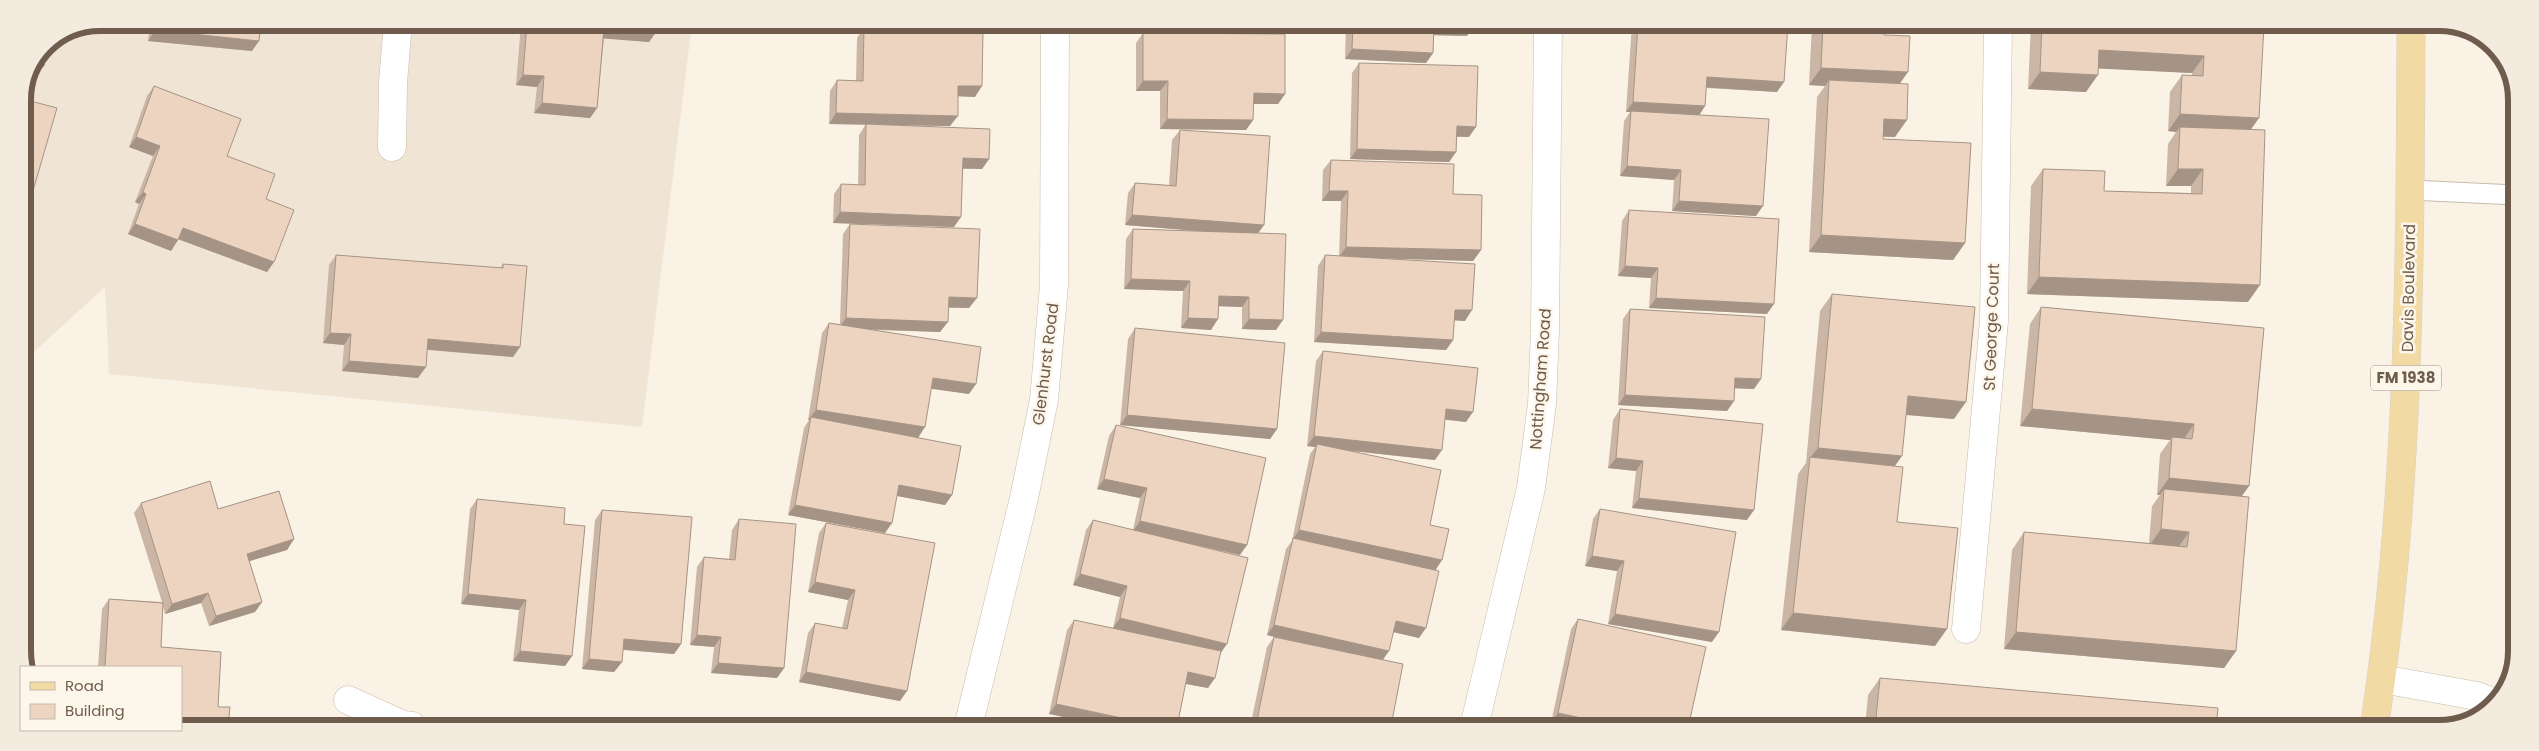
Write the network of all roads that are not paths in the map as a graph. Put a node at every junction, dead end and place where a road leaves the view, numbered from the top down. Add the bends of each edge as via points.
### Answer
1 (397, 31) edge
2 (1055, 31) edge
3 (1548, 31) edge
4 (1998, 31) edge
5 (2411, 31) edge
6 (392, 147) dead end
7 (2410, 190) junction
8 (2508, 195) edge
9 (1966, 629) dead end
10 (2382, 679) junction
11 (348, 700) dead end
12 (2487, 700) edge
13 (394, 720) edge
14 (970, 720) edge
15 (1476, 720) edge
16 (2375, 720) edge

1 - 6 street via 392,82
2 - 14 street, Glenhurst Road via 1054,285 1044,400 1024,498
3 - 15 street, Nottingham Road via 1542,404 1531,488
4 - 9 street, St George Court via 1994,321
5 - 7 main road, Davis Boulevard / FM 1938
7 - 8 lane
7 - 10 main road, Davis Boulevard / FM 1938 via 2405,418 2394,576
10 - 12 street
10 - 16 main road, Davis Boulevard / FM 1938
11 - 13 street

